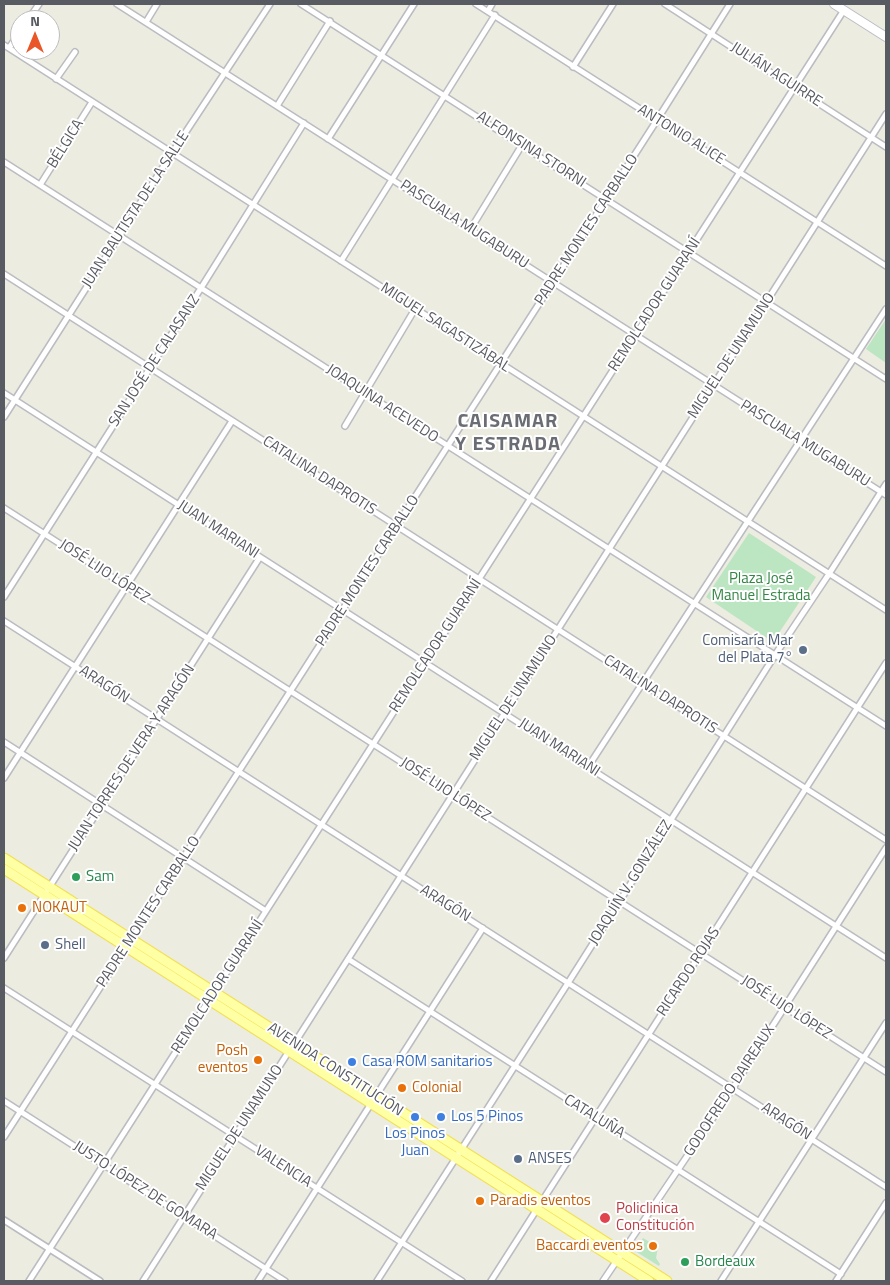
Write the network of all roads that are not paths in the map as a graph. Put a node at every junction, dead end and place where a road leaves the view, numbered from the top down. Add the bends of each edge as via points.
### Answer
1 (118, 4) edge
2 (157, 4) edge
3 (270, 4) edge
4 (301, 4) edge
5 (414, 4) edge
6 (476, 4) edge
7 (492, 4) edge
8 (613, 4) edge
9 (665, 4) edge
10 (730, 4) edge
11 (834, 4) edge
12 (844, 10) junction
13 (488, 11) junction
14 (495, 15) junction
15 (146, 22) junction
16 (330, 22) junction
17 (713, 33) junction
18 (886, 37) edge
19 (6, 46) edge
20 (75, 52) dead end
21 (382, 55) junction
22 (574, 67) junction
23 (225, 72) junction
24 (56, 79) junction
25 (794, 87) junction
26 (444, 95) junction
27 (92, 102) junction
28 (277, 106) junction
29 (886, 114) edge
30 (657, 120) junction
31 (304, 123) junction
32 (872, 137) junction
33 (328, 138) junction
34 (522, 145) junction
35 (886, 147) edge
36 (172, 153) junction
37 (4, 162) edge
38 (739, 173) junction
39 (392, 179) junction
40 (40, 185) junction
41 (607, 199) junction
42 (253, 205) junction
43 (818, 222) junction
44 (470, 230) junction
45 (119, 236) junction
46 (689, 252) junction
47 (341, 261) junction
48 (886, 266) edge
49 (4, 274) edge
50 (553, 283) junction
51 (201, 288) junction
52 (767, 302) junction
53 (415, 309) junction
54 (886, 310) edge
55 (68, 316) junction
56 (635, 336) junction
57 (855, 358) junction
58 (501, 364) junction
59 (150, 368) junction
60 (886, 379) edge
61 (713, 385) junction
62 (4, 393) edge
63 (365, 393) junction
64 (14, 400) junction
65 (583, 416) junction
66 (4, 417) edge
67 (232, 421) junction
68 (344, 426) dead end
69 (801, 442) junction
70 (448, 446) junction
71 (96, 452) junction
72 (662, 466) junction
73 (886, 484) edge
74 (884, 494) edge
75 (531, 499) junction
76 (179, 505) junction
77 (4, 508) edge
78 (749, 522) junction
79 (396, 526) junction
80 (44, 534) junction
81 (609, 549) junction
82 (260, 557) junction
83 (830, 574) junction
84 (479, 579) junction
85 (126, 586) junction
86 (4, 597) edge
87 (696, 604) junction
88 (343, 610) junction
89 (886, 610) edge
90 (4, 621) edge
91 (558, 630) junction
92 (208, 638) junction
93 (775, 655) junction
94 (425, 663) junction
95 (886, 663) edge
96 (75, 667) junction
97 (643, 684) junction
98 (290, 691) junction
99 (858, 707) junction
100 (504, 714) junction
101 (156, 719) junction
102 (886, 726) edge
103 (724, 736) junction
104 (4, 742) edge
105 (373, 744) junction
106 (20, 753) junction
107 (588, 767) junction
108 (239, 772) junction
109 (4, 778) edge
110 (806, 788) junction
111 (452, 795) junction
112 (102, 805) junction
113 (671, 820) junction
114 (322, 825) junction
115 (886, 840) edge
116 (886, 848) edge
117 (4, 858) edge
118 (184, 858) junction
119 (4, 869) edge
120 (752, 872) junction
121 (401, 876) junction
122 (47, 891) junction
123 (619, 902) junction
124 (266, 911) junction
125 (837, 926) junction
126 (483, 928) junction
127 (129, 943) junction
128 (700, 954) junction
129 (4, 958) edge
130 (886, 958) edge
131 (348, 959) junction
132 (568, 983) junction
133 (4, 988) edge
134 (212, 996) junction
135 (784, 1008) junction
136 (430, 1011) junction
137 (886, 1023) edge
138 (72, 1032) junction
139 (649, 1034) junction
140 (292, 1048) junction
141 (864, 1058) junction
142 (515, 1066) junction
143 (886, 1072) edge
144 (155, 1085) junction
145 (733, 1088) junction
146 (374, 1100) junction
147 (4, 1101) edge
148 (20, 1112) junction
149 (595, 1118) junction
150 (235, 1136) junction
151 (4, 1137) edge
152 (812, 1139) junction
153 (458, 1154) junction
154 (104, 1165) junction
155 (678, 1170) junction
156 (886, 1187) edge
157 (317, 1189) junction
158 (886, 1203) edge
159 (539, 1206) junction
160 (184, 1216) junction
161 (4, 1220) edge
162 (759, 1222) junction
163 (401, 1242) junction
164 (50, 1249) junction
165 (619, 1257) junction
166 (266, 1269) junction
167 (841, 1274) junction
168 (29, 1281) edge
169 (100, 1281) edge
170 (143, 1281) edge
171 (258, 1281) edge
172 (285, 1281) edge
173 (376, 1281) edge
174 (462, 1281) edge
175 (491, 1281) edge
176 (603, 1281) edge
177 (649, 1281) edge
178 (667, 1281) edge
179 (721, 1281) edge
180 (836, 1281) edge

1 - 15 street, PASCUALA MUGABURU
2 - 15 street
3 - 23 street, JUAN BAUTISTA DE LA SALLE
4 - 16 street, ALFONSINA STORNI
5 - 21 street
6 - 13 street, ANTONIO ALICE
7 - 13 street
8 - 22 street
9 - 17 street, JULIÁN AGUIRRE
10 - 17 street, PADRE MONTES CARBALLO
11 - 12 main road
12 - 18 main road
12 - 25 street, REMOLCADOR GUARANÍ
13 - 14 street, ANTONIO ALICE
14 - 22 street, ANTONIO ALICE
14 - 26 street
15 - 23 street, PASCUALA MUGABURU
16 - 21 street, ALFONSINA STORNI
16 - 28 street
17 - 25 street, JULIÁN AGUIRRE
17 - 30 street, PADRE MONTES CARBALLO
19 - 24 street, MIGUEL SAGASTIZÁBAL
20 - 24 street
21 - 26 street, ALFONSINA STORNI
21 - 33 street
22 - 30 street, ANTONIO ALICE
23 - 28 street, PASCUALA MUGABURU
23 - 36 street, JUAN BAUTISTA DE LA SALLE
24 - 27 street, MIGUEL SAGASTIZÁBAL
25 - 32 street, JULIÁN AGUIRRE
25 - 38 street, REMOLCADOR GUARANÍ
26 - 34 street, ALFONSINA STORNI
26 - 39 street
27 - 36 street, MIGUEL SAGASTIZÁBAL
27 - 40 street, BÉLGICA
28 - 31 street, PASCUALA MUGABURU
29 - 32 street, MIGUEL DE UNAMUNO
30 - 38 street, ANTONIO ALICE
30 - 41 street, PADRE MONTES CARBALLO
31 - 33 street, PASCUALA MUGABURU
31 - 42 street, SAN JOSÉ DE CALASANZ
32 - 35 street, JULIÁN AGUIRRE
32 - 43 street, MIGUEL DE UNAMUNO
33 - 39 street, PASCUALA MUGABURU
34 - 41 street, ALFONSINA STORNI
34 - 44 street
36 - 42 street, MIGUEL SAGASTIZÁBAL
36 - 45 street, JUAN BAUTISTA DE LA SALLE
37 - 40 street, JOAQUINA ACEVEDO
38 - 43 street, ANTONIO ALICE
38 - 46 street, REMOLCADOR GUARANÍ
39 - 44 street, PASCUALA MUGABURU
39 - 47 street
40 - 45 street, JOAQUINA ACEVEDO
41 - 46 street, ALFONSINA STORNI
41 - 50 street, PADRE MONTES CARBALLO
42 - 47 street, MIGUEL SAGASTIZÁBAL
42 - 51 street, SAN JOSÉ DE CALASANZ
43 - 48 street, ANTONIO ALICE
43 - 52 street, MIGUEL DE UNAMUNO
44 - 50 street, PASCUALA MUGABURU
45 - 51 street, JOAQUINA ACEVEDO
45 - 55 street, JUAN BAUTISTA DE LA SALLE
46 - 52 street, ALFONSINA STORNI
46 - 56 street, REMOLCADOR GUARANÍ
47 - 53 street, MIGUEL SAGASTIZÁBAL
49 - 55 street, CATALINA DAPROTIS
50 - 56 street, PASCUALA MUGABURU
50 - 58 street, PADRE MONTES CARBALLO
51 - 59 street, SAN JOSÉ DE CALASANZ
51 - 63 street, JOAQUINA ACEVEDO
52 - 57 street, ALFONSINA STORNI
52 - 61 street, MIGUEL DE UNAMUNO
53 - 58 street, MIGUEL SAGASTIZÁBAL
53 - 63 street
54 - 57 street
55 - 59 street, CATALINA DAPROTIS
55 - 64 street, JUAN BAUTISTA DE LA SALLE
56 - 61 street, PASCUALA MUGABURU
56 - 65 street, REMOLCADOR GUARANÍ
57 - 60 street, ALFONSINA STORNI
57 - 69 street
58 - 65 street, MIGUEL SAGASTIZÁBAL
58 - 70 street, PADRE MONTES CARBALLO
59 - 67 street, CATALINA DAPROTIS
59 - 71 street, SAN JOSÉ DE CALASANZ
61 - 69 street, PASCUALA MUGABURU
61 - 72 street, MIGUEL DE UNAMUNO
62 - 64 street, JUAN MARIANI
63 - 68 street
63 - 70 street, JOAQUINA ACEVEDO
64 - 66 street, JUAN BAUTISTA DE LA SALLE
64 - 71 street, JUAN MARIANI
65 - 72 street, MIGUEL SAGASTIZÁBAL
65 - 75 street, REMOLCADOR GUARANÍ
67 - 76 street
67 - 79 street, CATALINA DAPROTIS
69 - 74 street, PASCUALA MUGABURU
69 - 78 street
70 - 75 street, JOAQUINA ACEVEDO
70 - 79 street, PADRE MONTES CARBALLO
71 - 76 street, JUAN MARIANI
71 - 80 street, SAN JOSÉ DE CALASANZ
72 - 78 street, MIGUEL SAGASTIZÁBAL
72 - 81 street, MIGUEL DE UNAMUNO
73 - 74 street, JOAQUÍN V. GONZÁLEZ
74 - 83 street, JOAQUÍN V. GONZÁLEZ
75 - 81 street, JOAQUINA ACEVEDO
75 - 84 street, REMOLCADOR GUARANÍ
76 - 82 street, JUAN MARIANI
76 - 85 street
77 - 80 street, JOSÉ LIJO LÓPEZ
78 - 83 street, MIGUEL SAGASTIZÁBAL
78 - 87 street
79 - 84 street, CATALINA DAPROTIS
79 - 88 street, PADRE MONTES CARBALLO
80 - 85 street, JOSÉ LIJO LÓPEZ
80 - 86 street, SAN JOSÉ DE CALASANZ
81 - 87 street, JOAQUINA ACEVEDO
81 - 91 street, MIGUEL DE UNAMUNO
82 - 88 street, JUAN MARIANI
82 - 92 street, JUAN TORRES DE VERA Y ARAGÓN
83 - 89 street, MIGUEL SAGASTIZÁBAL
83 - 93 street, JOAQUÍN V. GONZÁLEZ
84 - 91 street, CATALINA DAPROTIS
84 - 94 street, REMOLCADOR GUARANÍ
85 - 92 street, JOSÉ LIJO LÓPEZ
85 - 96 street
87 - 93 street, JOAQUINA ACEVEDO
87 - 97 street
88 - 94 street, JUAN MARIANI
88 - 98 street, PADRE MONTES CARBALLO
90 - 96 street, ARAGÓN
91 - 97 street, CATALINA DAPROTIS
91 - 100 street, MIGUEL DE UNAMUNO
92 - 98 street, JOSÉ LIJO LÓPEZ
92 - 101 street, JUAN TORRES DE VERA Y ARAGÓN
93 - 99 street, JOAQUINA ACEVEDO
93 - 103 street, JOAQUÍN V. GONZÁLEZ
94 - 100 street, JUAN MARIANI
94 - 105 street, REMOLCADOR GUARANÍ
95 - 99 street, RICARDO ROJAS
96 - 101 street, ARAGÓN
96 - 106 street
97 - 103 street, CATALINA DAPROTIS
97 - 107 street
98 - 105 street, JOSÉ LIJO LÓPEZ
98 - 108 street, PADRE MONTES CARBALLO
99 - 102 street, JOAQUINA ACEVEDO
99 - 110 street, RICARDO ROJAS
100 - 107 street, JUAN MARIANI
100 - 111 street, MIGUEL DE UNAMUNO
101 - 108 street, ARAGÓN
101 - 112 street, JUAN TORRES DE VERA Y ARAGÓN
103 - 110 street, CATALINA DAPROTIS
103 - 113 street, JOAQUÍN V. GONZÁLEZ
104 - 106 street
105 - 111 street, JOSÉ LIJO LÓPEZ
105 - 114 street, REMOLCADOR GUARANÍ
106 - 109 street
106 - 112 street
107 - 113 street, JUAN MARIANI
108 - 114 street, ARAGÓN
108 - 118 street, PADRE MONTES CARBALLO
110 - 115 street, CATALINA DAPROTIS
110 - 120 street, RICARDO ROJAS
111 - 121 street, MIGUEL DE UNAMUNO
111 - 123 street, JOSÉ LIJO LÓPEZ
112 - 118 street
112 - 122 street, JUAN TORRES DE VERA Y ARAGÓN
113 - 120 street, JUAN MARIANI
113 - 123 street, JOAQUÍN V. GONZÁLEZ
114 - 121 street, ARAGÓN
114 - 124 street, REMOLCADOR GUARANÍ
116 - 125 street, GODOFREDO DAIREAUX
117 - 122 main road, AVENIDA CONSTITUCIÓN
118 - 124 street
118 - 127 street, PADRE MONTES CARBALLO
119 - 122 main road, AVENIDA CONSTITUCIÓN
120 - 125 street, JUAN MARIANI
120 - 128 street, RICARDO ROJAS
121 - 126 street, ARAGÓN
121 - 131 street, MIGUEL DE UNAMUNO
122 - 127 main road, AVENIDA CONSTITUCIÓN
122 - 129 street, JUAN TORRES DE VERA Y ARAGÓN
123 - 128 street, JOSÉ LIJO LÓPEZ
123 - 132 street, JOAQUÍN V. GONZÁLEZ
124 - 134 street, REMOLCADOR GUARANÍ
125 - 130 street, JUAN MARIANI
125 - 135 street, GODOFREDO DAIREAUX
126 - 132 street, ARAGÓN
126 - 136 street
127 - 134 main road, AVENIDA CONSTITUCIÓN
127 - 138 street, PADRE MONTES CARBALLO
128 - 135 street, JOSÉ LIJO LÓPEZ
128 - 139 street, RICARDO ROJAS
131 - 136 street, CATALUÑA
131 - 140 street, MIGUEL DE UNAMUNO
132 - 139 street, ARAGÓN
132 - 142 street, JOAQUÍN V. GONZÁLEZ
133 - 138 street, VALENCIA
134 - 140 main road, AVENIDA CONSTITUCIÓN
134 - 144 street, REMOLCADOR GUARANÍ
135 - 141 street, JOSÉ LIJO LÓPEZ
135 - 145 street, GODOFREDO DAIREAUX
136 - 142 street, CATALUÑA
136 - 146 street
137 - 141 street
138 - 144 street, VALENCIA
138 - 148 street, PADRE MONTES CARBALLO
139 - 145 street, ARAGÓN
139 - 149 street, RICARDO ROJAS
140 - 146 main road, AVENIDA CONSTITUCIÓN
140 - 150 street, MIGUEL DE UNAMUNO
141 - 143 street, JOSÉ LIJO LÓPEZ
141 - 152 street
142 - 149 street, CATALUÑA
142 - 153 street, JOAQUÍN V. GONZÁLEZ
144 - 150 street, VALENCIA
144 - 154 street, REMOLCADOR GUARANÍ
145 - 152 street, ARAGÓN
145 - 155 street, GODOFREDO DAIREAUX
146 - 153 main road, AVENIDA CONSTITUCIÓN
146 - 157 street
147 - 148 street, JUSTO LÓPEZ DE GOMARA
148 - 151 street, PADRE MONTES CARBALLO
148 - 154 street, JUSTO LÓPEZ DE GOMARA
149 - 155 street, CATALUÑA
149 - 159 street, RICARDO ROJAS
150 - 157 street, VALENCIA
150 - 160 street, MIGUEL DE UNAMUNO
152 - 156 street, ARAGÓN
152 - 162 street
153 - 159 main road, AVENIDA CONSTITUCIÓN
153 - 163 street, JOAQUÍN V. GONZÁLEZ
154 - 160 street, JUSTO LÓPEZ DE GOMARA
154 - 164 street, REMOLCADOR GUARANÍ
155 - 162 street, CATALUÑA
155 - 165 street, GODOFREDO DAIREAUX
157 - 163 street, VALENCIA
157 - 166 street
158 - 167 street
159 - 165 main road, AVENIDA CONSTITUCIÓN
159 - 175 street, RICARDO ROJAS
160 - 166 street, JUSTO LÓPEZ DE GOMARA
160 - 170 street, MIGUEL DE UNAMUNO
161 - 164 street
162 - 167 street, CATALUÑA
162 - 179 street
163 - 173 street, JOAQUÍN V. GONZÁLEZ
163 - 174 street, VALENCIA
164 - 168 street, REMOLCADOR GUARANÍ
164 - 169 street
165 - 176 street, GODOFREDO DAIREAUX
165 - 177 main road, AVENIDA CONSTITUCIÓN
165 - 178 main road, AVENIDA CONSTITUCIÓN
166 - 171 street
166 - 172 street, JUSTO LÓPEZ DE GOMARA
167 - 180 street

